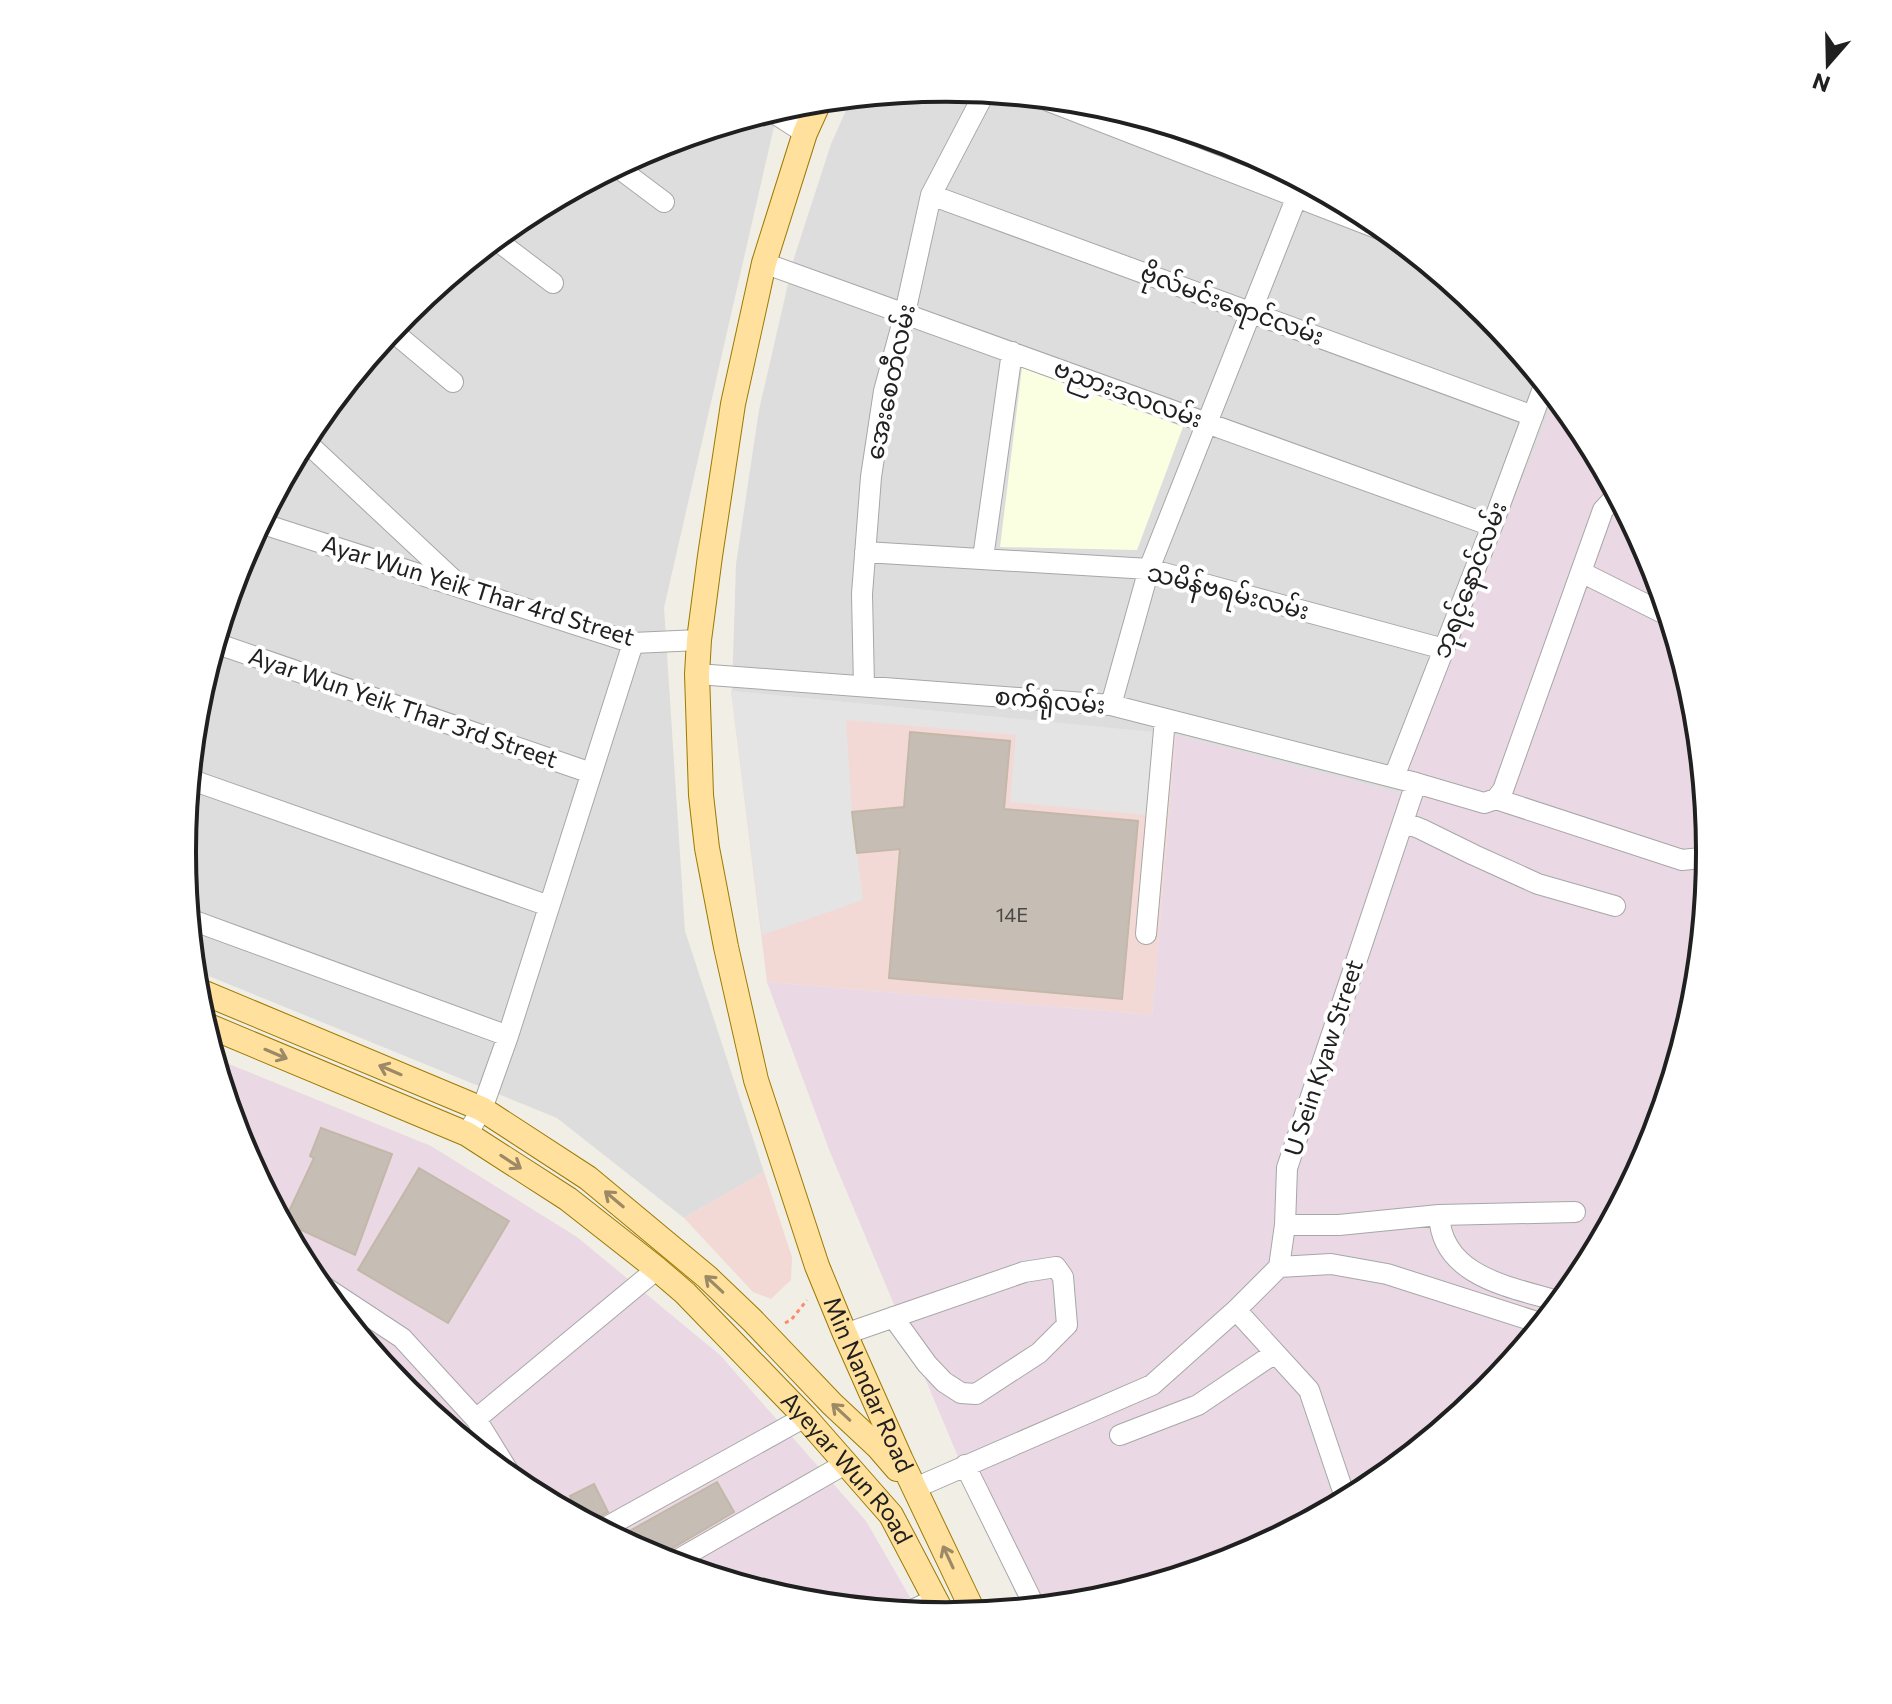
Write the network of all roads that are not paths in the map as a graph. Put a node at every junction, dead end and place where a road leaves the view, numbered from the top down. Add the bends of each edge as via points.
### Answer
1 (979, 103) edge
2 (814, 114) edge
3 (1092, 116) edge
4 (785, 120) edge
5 (805, 133) junction
6 (626, 174) edge
7 (1292, 187) edge
8 (1299, 190) edge
9 (931, 195) junction
10 (664, 202) dead end
11 (504, 246) edge
12 (764, 263) junction
13 (553, 283) dead end
14 (1250, 312) junction
15 (905, 313) junction
16 (400, 338) edge
17 (1012, 352) junction
18 (453, 382) dead end
19 (1541, 395) edge
20 (1533, 416) junction
21 (1206, 422) junction
22 (313, 449) edge
23 (1610, 503) edge
24 (270, 526) edge
25 (1492, 526) junction
26 (865, 552) junction
27 (983, 558) junction
28 (1149, 569) junction
29 (1581, 572) junction
30 (463, 590) junction
31 (1655, 609) edge
32 (699, 640) junction
33 (633, 643) junction
34 (225, 647) edge
35 (1444, 649) junction
36 (697, 674) junction
37 (864, 686) junction
38 (1111, 705) junction
39 (1165, 719) junction
40 (591, 773) junction
41 (1394, 777) junction
42 (200, 783) edge
43 (1416, 783) junction
44 (1496, 799) junction
45 (1403, 822) junction
46 (1696, 859) edge
47 (549, 906) junction
48 (1615, 906) dead end
49 (200, 923) edge
50 (1146, 934) dead end
51 (210, 995) edge
52 (218, 1030) edge
53 (508, 1036) junction
54 (482, 1109) junction
55 (467, 1134) junction
56 (1575, 1212) dead end
57 (1439, 1215) junction
58 (1285, 1225) junction
59 (1279, 1267) junction
60 (657, 1269) junction
61 (1549, 1298) edge
62 (345, 1300) edge
63 (1236, 1310) junction
64 (893, 1317) junction
65 (1532, 1320) edge
66 (845, 1334) junction
67 (1275, 1353) junction
68 (805, 1417) junction
69 (476, 1419) junction
70 (1120, 1435) dead end
71 (495, 1451) edge
72 (845, 1464) junction
73 (965, 1465) junction
74 (1342, 1489) edge
75 (918, 1494) junction
76 (891, 1515) junction
77 (612, 1524) edge
78 (686, 1555) edge
79 (1030, 1597) edge
80 (968, 1601) edge
81 (937, 1602) edge

1 - 9 street, အေးစေတီလမ်း
2 - 5 main road, Min Nandar Road
3 - 7 street
4 - 5 street
5 - 12 main road, Min Nandar Road
6 - 10 street
8 - 14 street
9 - 14 street, ဗိုလ်မင်းရောင်လမ်း
9 - 15 street, အေးစေတီလမ်း
11 - 13 street
12 - 15 street, ဗညားဒလလမ်း
12 - 32 main road, Min Nandar Road via 733,404
14 - 20 street, ဗိုလ်မင်းရောင်လမ်း
14 - 21 street
15 - 17 street, ဗညားဒလလမ်း
15 - 26 street, အေးစေတီလမ်း via 882,405
16 - 18 street
17 - 21 street, ဗညားဒလလမ်း
17 - 27 street
19 - 20 street, ဘုရင့်နောင်လမ်း
20 - 25 street, ဘုရင့်နောင်လမ်း
21 - 25 street, ဗညားဒလလမ်း
21 - 28 street
22 - 30 street
23 - 29 street
24 - 30 street, Ayar Wun Yeik Thar 4rd Street
25 - 35 street, ဘုရင့်နောင်လမ်း
26 - 27 street, သမိန်ဗရမ်းလမ်း
26 - 37 street, အေးစေတီလမ်း
27 - 28 street, သမိန်ဗရမ်းလမ်း
28 - 35 street, သမိန်ဗရမ်းလမ်း
28 - 38 street
29 - 31 street
29 - 44 street
30 - 33 street, Ayar Wun Yeik Thar 4rd Street
32 - 33 street, Ayar Wun Yeik Thar 4rd Street
32 - 36 main road, Min Nandar Road
33 - 40 street
34 - 40 street, Ayar Wun Yeik Thar 3rd Street
35 - 41 street, ဘုရင့်နောင်လမ်း
36 - 37 street, စက်ရုံလမ်း
36 - 66 main road, Min Nandar Road via 701,795 726,947 756,1080
37 - 38 street, စက်ရုံလမ်း
38 - 39 street, စက်ရုံလမ်း
39 - 41 street, စက်ရုံလမ်း
39 - 50 street
40 - 47 street
41 - 43 street
42 - 47 street
43 - 44 street via 1484,803
43 - 45 street, U Sein Kyaw Street
44 - 46 street via 1682,860
45 - 48 street via 1538,884
45 - 58 street, U Sein Kyaw Street via 1287,1168
47 - 53 street
49 - 53 street
54 -> 51 main road, Ayeyar Wun Road
52 -> 55 main road, Ayeyar Wun Road
53 - 54 street
54 - 55 street
75 -> 54 main road, Ayeyar Wun Road via 752,1320 674,1249 588,1178
55 -> 60 main road, Ayeyar Wun Road via 568,1199
56 - 57 street
57 - 58 street
57 - 61 street via 1440,1231 1455,1257 1472,1272
58 - 59 street, U Sein Kyaw Street
59 - 63 street
59 - 65 street via 1331,1264 1387,1274
60 - 68 main road, Ayeyar Wun Road
60 - 69 street
62 - 69 street via 402,1338
63 - 67 street
63 - 73 street via 1152,1385
64 - 64 street via 1024,1272 1056,1267 1063,1277 1067,1325 1039,1353 976,1394 961,1393 944,1382
64 - 66 street
66 - 75 main road, Min Nandar Road
67 - 70 street via 1198,1405
67 - 74 street via 1309,1390
68 - 72 main road, Ayeyar Wun Road
68 - 77 street
69 - 71 street
72 - 76 main road, Ayeyar Wun Road
72 - 78 street
73 - 75 street
73 - 79 street
75 - 76 main road
80 -> 75 main road, Ayeyar Wun Road
76 - 81 main road, Ayeyar Wun Road

